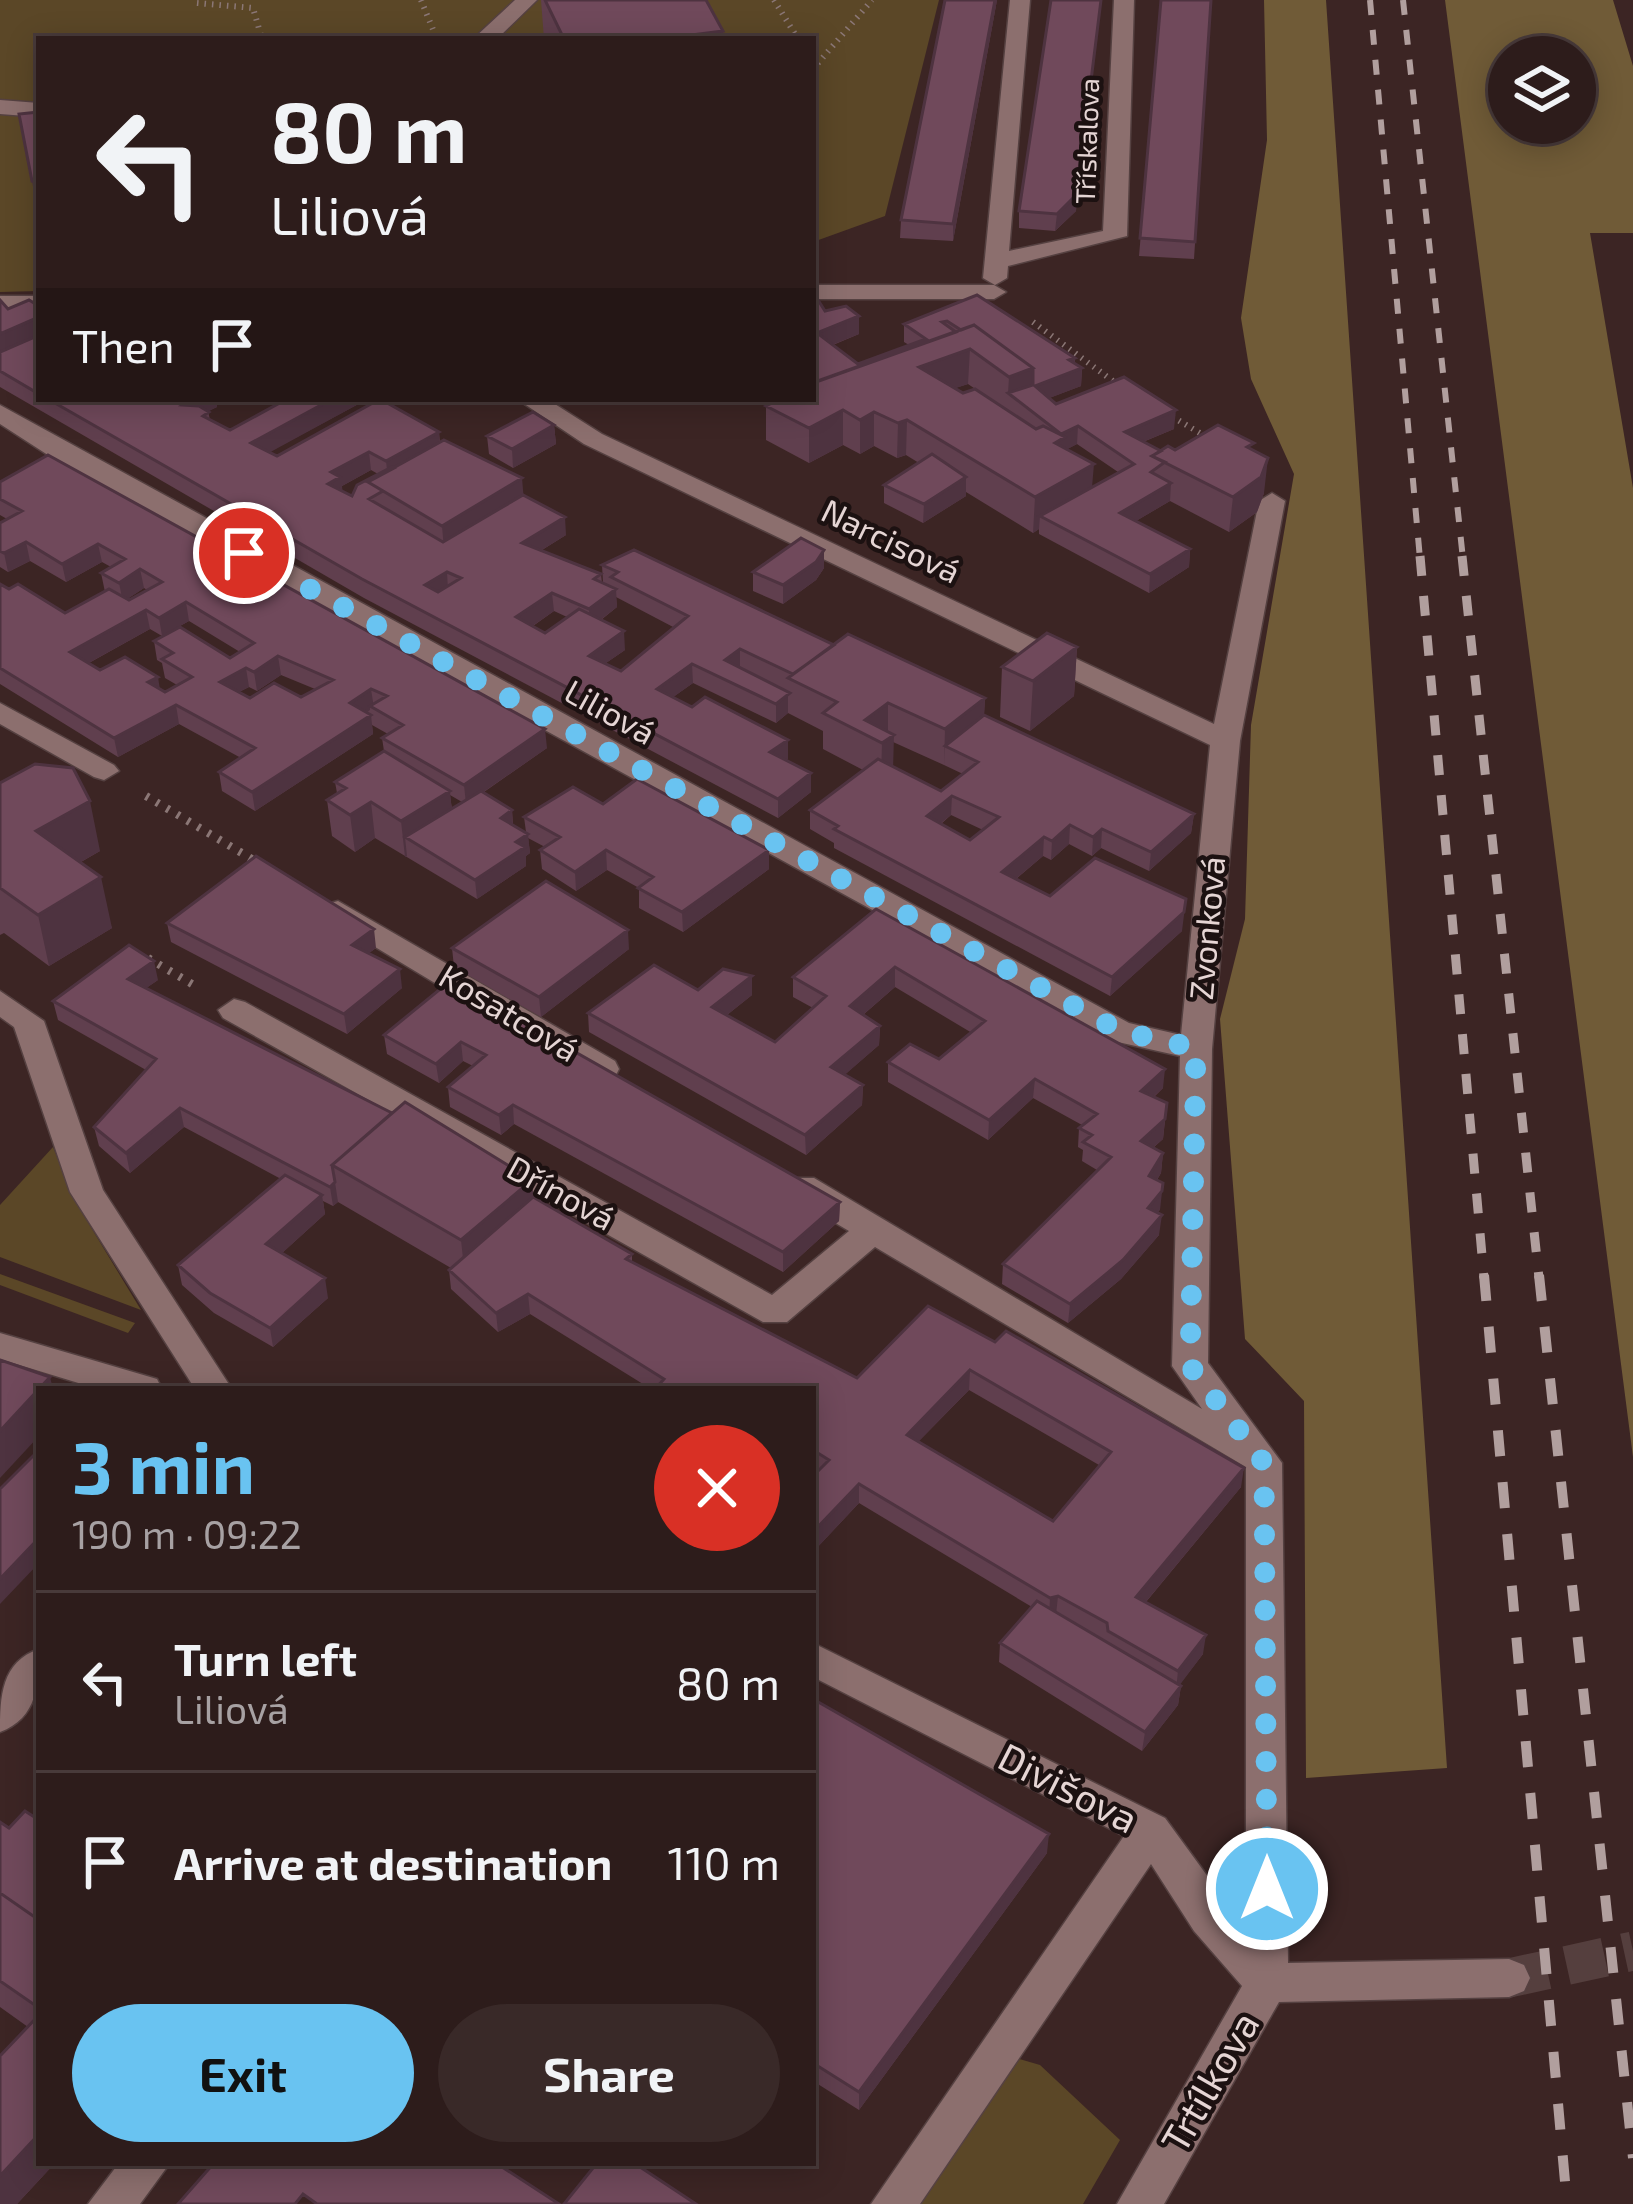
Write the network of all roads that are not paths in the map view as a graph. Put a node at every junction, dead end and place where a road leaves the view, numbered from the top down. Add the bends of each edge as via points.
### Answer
1 (527, 0) edge
2 (1020, 0) edge
3 (1124, 0) edge
4 (487, 36) edge
5 (0, 107) edge
6 (36, 110) edge
7 (996, 262) junction
8 (816, 292) edge
9 (0, 303) edge
10 (36, 303) edge
11 (535, 402) edge
12 (0, 412) edge
13 (1272, 502) dead end
14 (0, 712) edge
15 (1225, 740) junction
16 (104, 771) road end
17 (309, 894) edge
18 (64, 998) edge
19 (234, 1010) dead end
20 (14, 1011) edge
21 (1196, 1048) junction
22 (632, 1086) edge
23 (772, 1170) edge
24 (873, 1230) junction
25 (0, 1346) edge
26 (134, 1386) edge
27 (212, 1386) edge
28 (1264, 1463) junction
29 (816, 1661) edge
30 (36, 1669) edge
31 (0, 1715) edge
32 (1151, 1830) junction
33 (1509, 1978) tunnel mouth
34 (1267, 1983) junction
35 (145, 2166) edge
36 (111, 2204) edge
37 (894, 2204) edge
38 (1140, 2204) edge

1 - 4 street
2 - 7 street
3 - 7 street, Třískalova via 1115,236
5 - 6 street
7 - 8 street via 994,292
9 - 10 street
11 - 15 street, Narcisová via 593,439
12 - 21 street, Liliová via 77,462 1120,1031
13 - 15 street, Zvonková
14 - 16 street
15 - 21 street, Zvonková
17 - 22 street, Kosatcová
18 - 20 street
19 - 24 street, Dřínová via 775,1313
20 - 27 street via 88,1192
21 - 28 street, Zvonková via 1190,1366
23 - 24 street
24 - 28 street
25 - 26 street
28 - 34 street
29 - 32 street, Divišova
30 - 31 street
32 - 34 street, Divišova via 1209,1918
32 - 37 street
33 - 34 street, Trtílkova
34 - 38 street, Trtílkova
35 - 36 street

